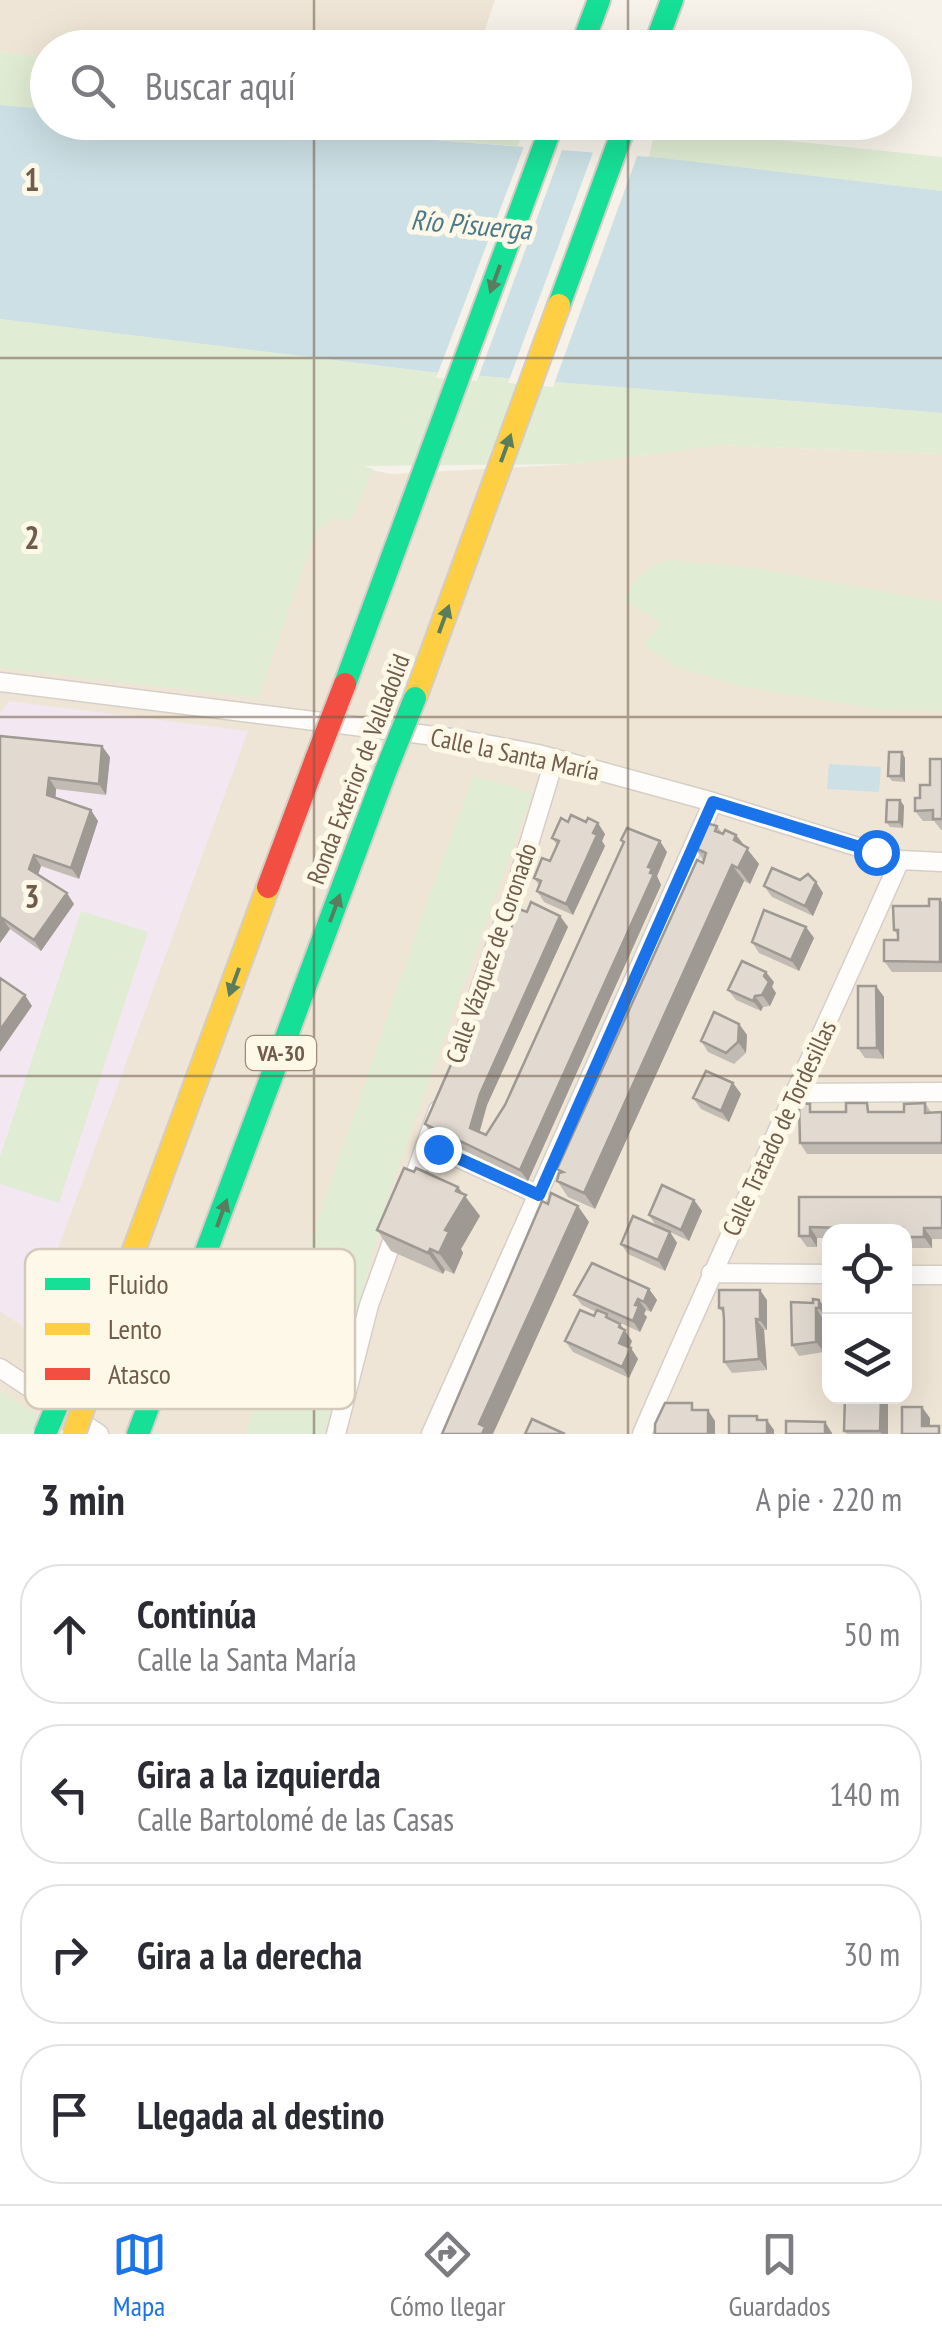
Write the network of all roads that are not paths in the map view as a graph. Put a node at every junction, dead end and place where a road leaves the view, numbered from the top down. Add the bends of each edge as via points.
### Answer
1 (599, 0) edge
2 (672, 0) edge
3 (588, 30) edge
4 (661, 30) edge
5 (546, 140) edge
6 (619, 140) edge
7 (0, 682) edge
8 (555, 758) junction
9 (713, 802) junction
10 (900, 860) junction
11 (942, 862) edge
12 (797, 1092) junction
13 (942, 1092) edge
14 (426, 1144) junction
15 (539, 1195) junction
16 (133, 1249) edge
17 (209, 1249) edge
18 (711, 1273) junction
19 (822, 1274) edge
20 (912, 1275) edge
21 (942, 1276) edge
22 (355, 1360) edge
23 (0, 1368) edge
24 (25, 1385) edge
25 (61, 1409) edge
26 (62, 1409) edge
27 (78, 1409) edge
28 (342, 1409) edge
29 (157, 1422) edge
30 (45, 1434) edge
31 (74, 1434) edge
32 (99, 1434) edge
33 (138, 1434) edge
34 (336, 1434) edge
35 (432, 1434) edge
36 (642, 1434) edge

1 - 3 highway
2 - 4 highway
5 -> 16 highway, Ronda Exterior de Valladolid / VA-30, bridge
17 -> 6 highway, Ronda Exterior de Valladolid / VA-30, bridge
7 - 8 street, Calle la Santa María via 459,739
8 - 9 street, Calle la Santa María
8 - 14 street, Calle Vázquez de Coronado
9 - 10 street, Calle la Santa María
9 - 15 street
10 - 11 street
10 - 12 street, Calle Tratado de Tordesillas
12 - 13 street
12 - 18 street, Calle Tratado de Tordesillas
14 - 15 street
14 - 22 street, Calle Vázquez de Coronado
15 - 35 street
18 - 19 street
18 - 36 street, Calle Tratado de Tordesillas
20 - 21 street
23 - 24 street
25 - 30 highway, bridge
26 - 32 street
27 - 31 highway, Ronda Exterior de Valladolid / VA-30, bridge
28 - 34 street, Calle Vázquez de Coronado
29 - 33 highway, Ronda Exterior de Valladolid / VA-30

